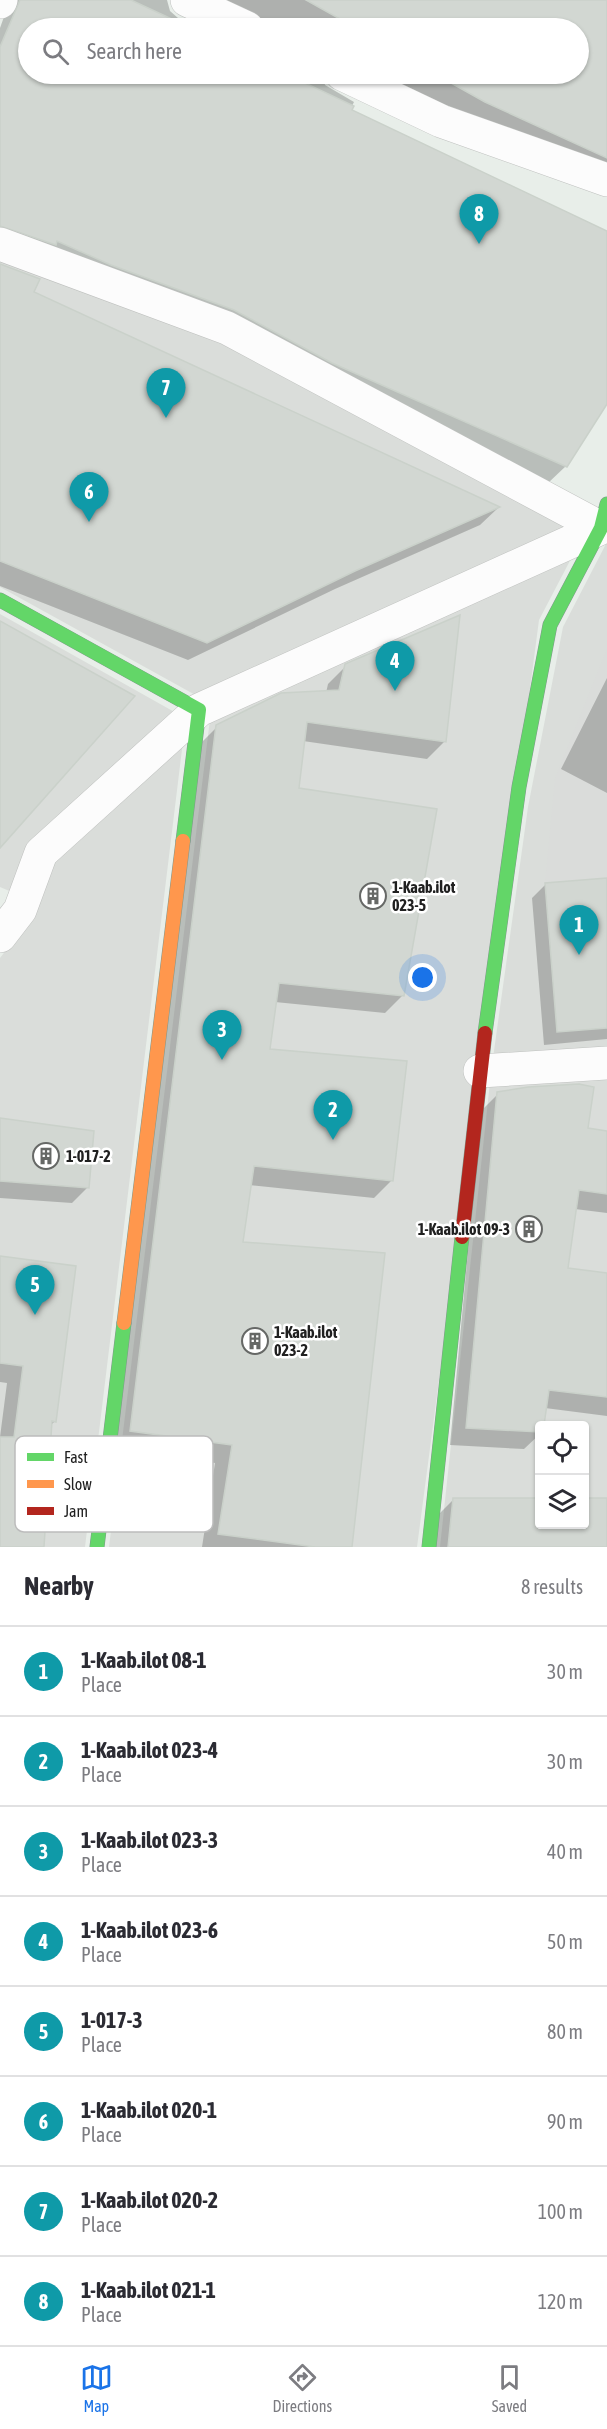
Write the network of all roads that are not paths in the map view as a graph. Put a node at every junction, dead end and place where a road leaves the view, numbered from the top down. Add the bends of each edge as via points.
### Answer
1 (187, 0) edge
2 (226, 18) edge
3 (363, 84) edge
4 (607, 180) edge
5 (0, 244) edge
6 (604, 516) edge
7 (0, 600) edge
8 (199, 710) junction
9 (10, 906) edge
10 (0, 936) edge
11 (607, 1063) edge
12 (480, 1071) junction
13 (111, 1436) edge
14 (99, 1532) edge
15 (97, 1547) edge
16 (429, 1547) edge

1 - 2 street
3 - 4 street via 441,121
5 - 6 street via 227,328
6 - 8 street
6 - 12 street via 550,625 519,787
7 - 8 street
8 - 9 street via 41,853
8 - 13 street
9 - 10 street
11 - 12 street
12 - 16 street
14 - 15 street

